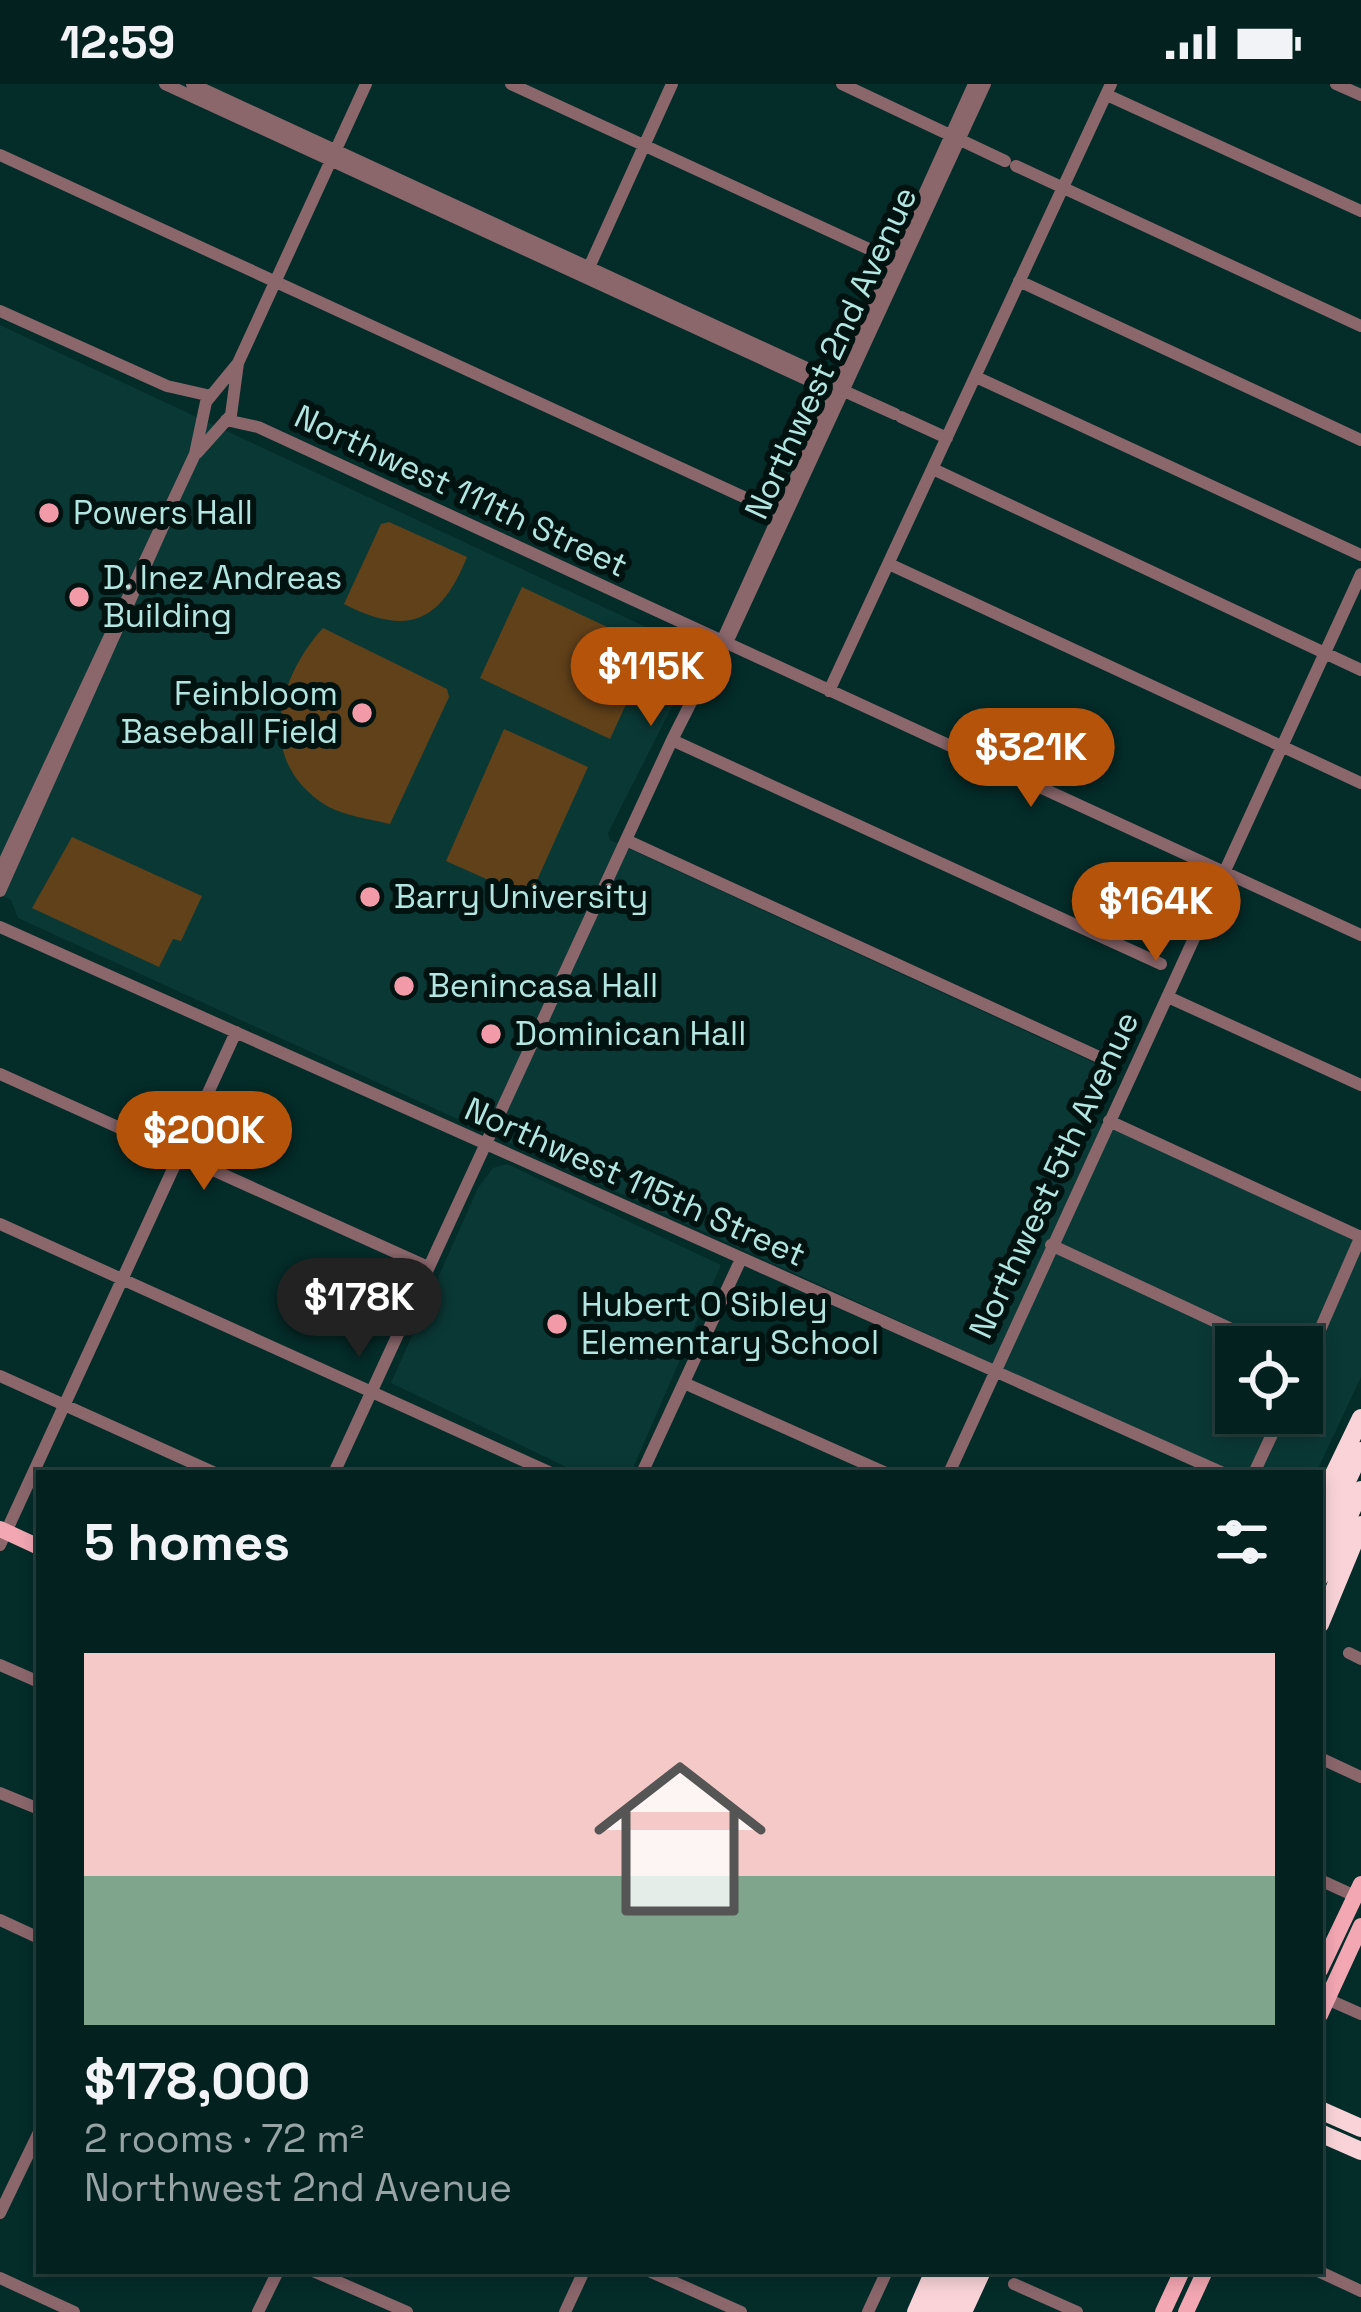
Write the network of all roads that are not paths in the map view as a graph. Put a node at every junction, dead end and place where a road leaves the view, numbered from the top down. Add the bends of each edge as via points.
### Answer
1 (165, 84) edge
2 (193, 84) edge
3 (366, 84) edge
4 (511, 84) edge
5 (672, 84) edge
6 (842, 84) edge
7 (974, 84) edge
8 (985, 84) edge
9 (1336, 84) edge
10 (1109, 89) edge
11 (1361, 95) edge
12 (231, 108) junction
13 (955, 137) junction
14 (644, 146) junction
15 (0, 155) edge
16 (333, 155) junction
17 (1062, 186) junction
18 (1361, 212) edge
19 (897, 262) junction
20 (586, 272) junction
21 (1019, 280) junction
22 (275, 282) junction
23 (0, 311) edge
24 (1361, 326) edge
25 (238, 362) junction
26 (976, 377) junction
27 (837, 388) junction
28 (231, 403) junction
29 (209, 404) junction
30 (224, 421) junction
31 (258, 427) junction
32 (947, 438) junction
33 (1361, 440) edge
34 (195, 454) junction
35 (933, 469) junction
36 (781, 514) junction
37 (1361, 555) edge
38 (889, 564) junction
39 (1361, 574) edge
40 (722, 641) junction
41 (1324, 653) junction
42 (1361, 670) edge
43 (829, 691) junction
44 (672, 740) junction
45 (1283, 746) junction
46 (54, 762) junction
47 (1361, 783) edge
48 (626, 840) junction
49 (0, 871) edge
50 (1225, 872) junction
51 (0, 891) edge
52 (0, 913) edge
53 (0, 927) edge
54 (27, 935) junction
55 (1361, 935) edge
56 (1161, 964) dead end
57 (1168, 997) junction
58 (236, 1032) junction
59 (1112, 1063) dead end
60 (0, 1074) edge
61 (1361, 1085) edge
62 (1109, 1120) junction
63 (486, 1144) junction
64 (182, 1156) junction
65 (0, 1224) edge
66 (1361, 1236) edge
67 (1051, 1245) junction
68 (740, 1259) junction
69 (428, 1267) junction
70 (124, 1279) junction
71 (1225, 1326) edge
72 (1321, 1326) edge
73 (993, 1373) junction
74 (0, 1376) edge
75 (684, 1383) junction
76 (371, 1392) junction
77 (64, 1404) junction
78 (1361, 1418) edge
79 (1272, 1434) edge
80 (1361, 1451) edge
81 (208, 1470) edge
82 (335, 1470) edge
83 (543, 1470) edge
84 (644, 1470) edge
85 (879, 1470) edge
86 (950, 1470) edge
87 (1216, 1470) edge
88 (1255, 1470) edge
89 (1361, 1490) edge
90 (1323, 1497) edge
91 (1361, 1522) edge
92 (1323, 1533) edge
93 (2, 1535) edge
94 (36, 1546) edge
95 (1323, 1570) edge
96 (1323, 1600) edge
97 (1323, 1617) edge
98 (0, 1665) edge
99 (36, 1681) edge
100 (1323, 1759) edge
101 (1361, 1778) edge
102 (0, 1793) edge
103 (36, 1808) edge
104 (1323, 1881) edge
105 (1358, 1890) edge
106 (0, 1920) edge
107 (1361, 1925) edge
108 (36, 1936) edge
109 (1329, 1972) edge
110 (1324, 2007) edge
111 (1361, 2014) edge
112 (1323, 2111) edge
113 (1361, 2128) edge
114 (1323, 2134) edge
115 (36, 2143) edge
116 (1361, 2151) edge
117 (5, 2189) edge
118 (0, 2213) edge
119 (1323, 2273) edge
120 (277, 2274) edge
121 (320, 2274) edge
122 (583, 2274) edge
123 (657, 2274) edge
124 (886, 2274) edge
125 (933, 2274) edge
126 (948, 2274) edge
127 (975, 2274) edge
128 (976, 2274) edge
129 (1182, 2274) edge
130 (1182, 2274) edge
131 (1204, 2274) edge
132 (0, 2278) edge
133 (1014, 2284) dead end
134 (1361, 2290) edge
135 (74, 2312) edge
136 (258, 2312) edge
137 (407, 2312) edge
138 (565, 2312) edge
139 (741, 2312) edge
140 (868, 2312) edge
141 (916, 2312) edge
142 (930, 2312) edge
143 (948, 2312) edge
144 (966, 2312) edge
145 (1077, 2312) edge
146 (1163, 2312) edge
147 (1173, 2312) edge
148 (1186, 2312) edge

1 - 12 street
2 - 12 street
3 - 16 street
4 - 14 street
5 - 14 street
6 - 13 street
7 - 13 street, Northwest 2nd Avenue
8 - 13 street, Northwest 2nd Avenue
9 - 11 street
10 - 17 street
10 - 18 street
12 - 16 street
13 - 17 street
13 - 19 street, Northwest 2nd Avenue
14 - 19 street
14 - 20 street
15 - 22 street
16 - 20 street
16 - 22 street
17 - 21 street
17 - 24 street
19 - 27 street, Northwest 2nd Avenue
20 - 27 street
21 - 26 street
21 - 33 street
22 - 25 street
22 - 36 street
23 - 29 street
25 - 28 street
25 - 29 street
26 - 32 street
26 - 37 street
27 - 32 street
27 - 36 street, Northwest 2nd Avenue
28 - 29 street, Northwest 111th Street
28 - 30 street
28 - 31 street, Northwest 111th Street
29 - 30 street, Northwest 111th Street
29 - 34 street
30 - 31 street, Northwest 111th Street
30 - 34 street
31 - 40 street, Northwest 111th Street
32 - 35 street
34 - 46 street
35 - 38 street
35 - 41 street
36 - 40 street, Northwest 2nd Avenue
38 - 43 street
38 - 45 street
39 - 41 street, Northwest 5th Avenue
40 - 43 street, Northwest 111th Street
40 - 44 street, Northwest 2nd Avenue
41 - 42 street
41 - 45 street, Northwest 5th Avenue
43 - 50 street, Northwest 111th Street
44 - 48 street, Northwest 2nd Avenue
44 - 56 street
45 - 47 street
45 - 50 street, Northwest 5th Avenue
46 - 49 street
46 - 51 street
48 - 59 street
48 - 63 street, Northwest 2nd Avenue
50 - 55 street, Northwest 111th Street
50 - 57 street, Northwest 5th Avenue
52 - 54 street
53 - 54 street
54 - 58 street, Northwest 115th Street
57 - 61 street
57 - 62 street, Northwest 5th Avenue
58 - 63 street, Northwest 115th Street
58 - 64 street
60 - 64 street
62 - 66 street
62 - 67 street, Northwest 5th Avenue
63 - 68 street, Northwest 115th Street
63 - 69 street, Northwest 2nd Avenue
64 - 69 street
64 - 70 street
65 - 70 street
66 - 72 street
67 - 71 street
67 - 73 street, Northwest 5th Avenue
68 - 73 street, Northwest 115th Street
68 - 75 street
69 - 76 street, Northwest 2nd Avenue
70 - 76 street
70 - 77 street
73 - 86 street, Northwest 5th Avenue
73 - 87 street, Northwest 115th Street
74 - 77 street
75 - 84 street
75 - 85 street
76 - 82 street, Northwest 2nd Avenue
76 - 83 street
77 - 81 street
77 - 93 street
78 - 90 highway
79 - 88 street
80 - 92 highway
89 - 95 highway
91 - 96 highway
91 - 97 highway
93 - 94 main road
98 - 99 street
100 - 101 street
102 - 103 street
104 - 105 street
105 - 109 main road via 1356,1920
106 - 108 street
107 - 109 main road
109 - 110 main road
110 - 111 street
112 - 113 highway
114 - 116 highway
115 - 117 street
117 - 118 street
119 - 134 street
120 - 136 street
121 - 137 street
122 - 138 street
123 - 139 street
124 - 140 street
125 - 141 highway
126 - 142 highway
127 - 143 highway
128 - 144 highway
129 - 146 main road
130 - 147 main road
131 - 148 main road
132 - 135 street
133 - 145 street

